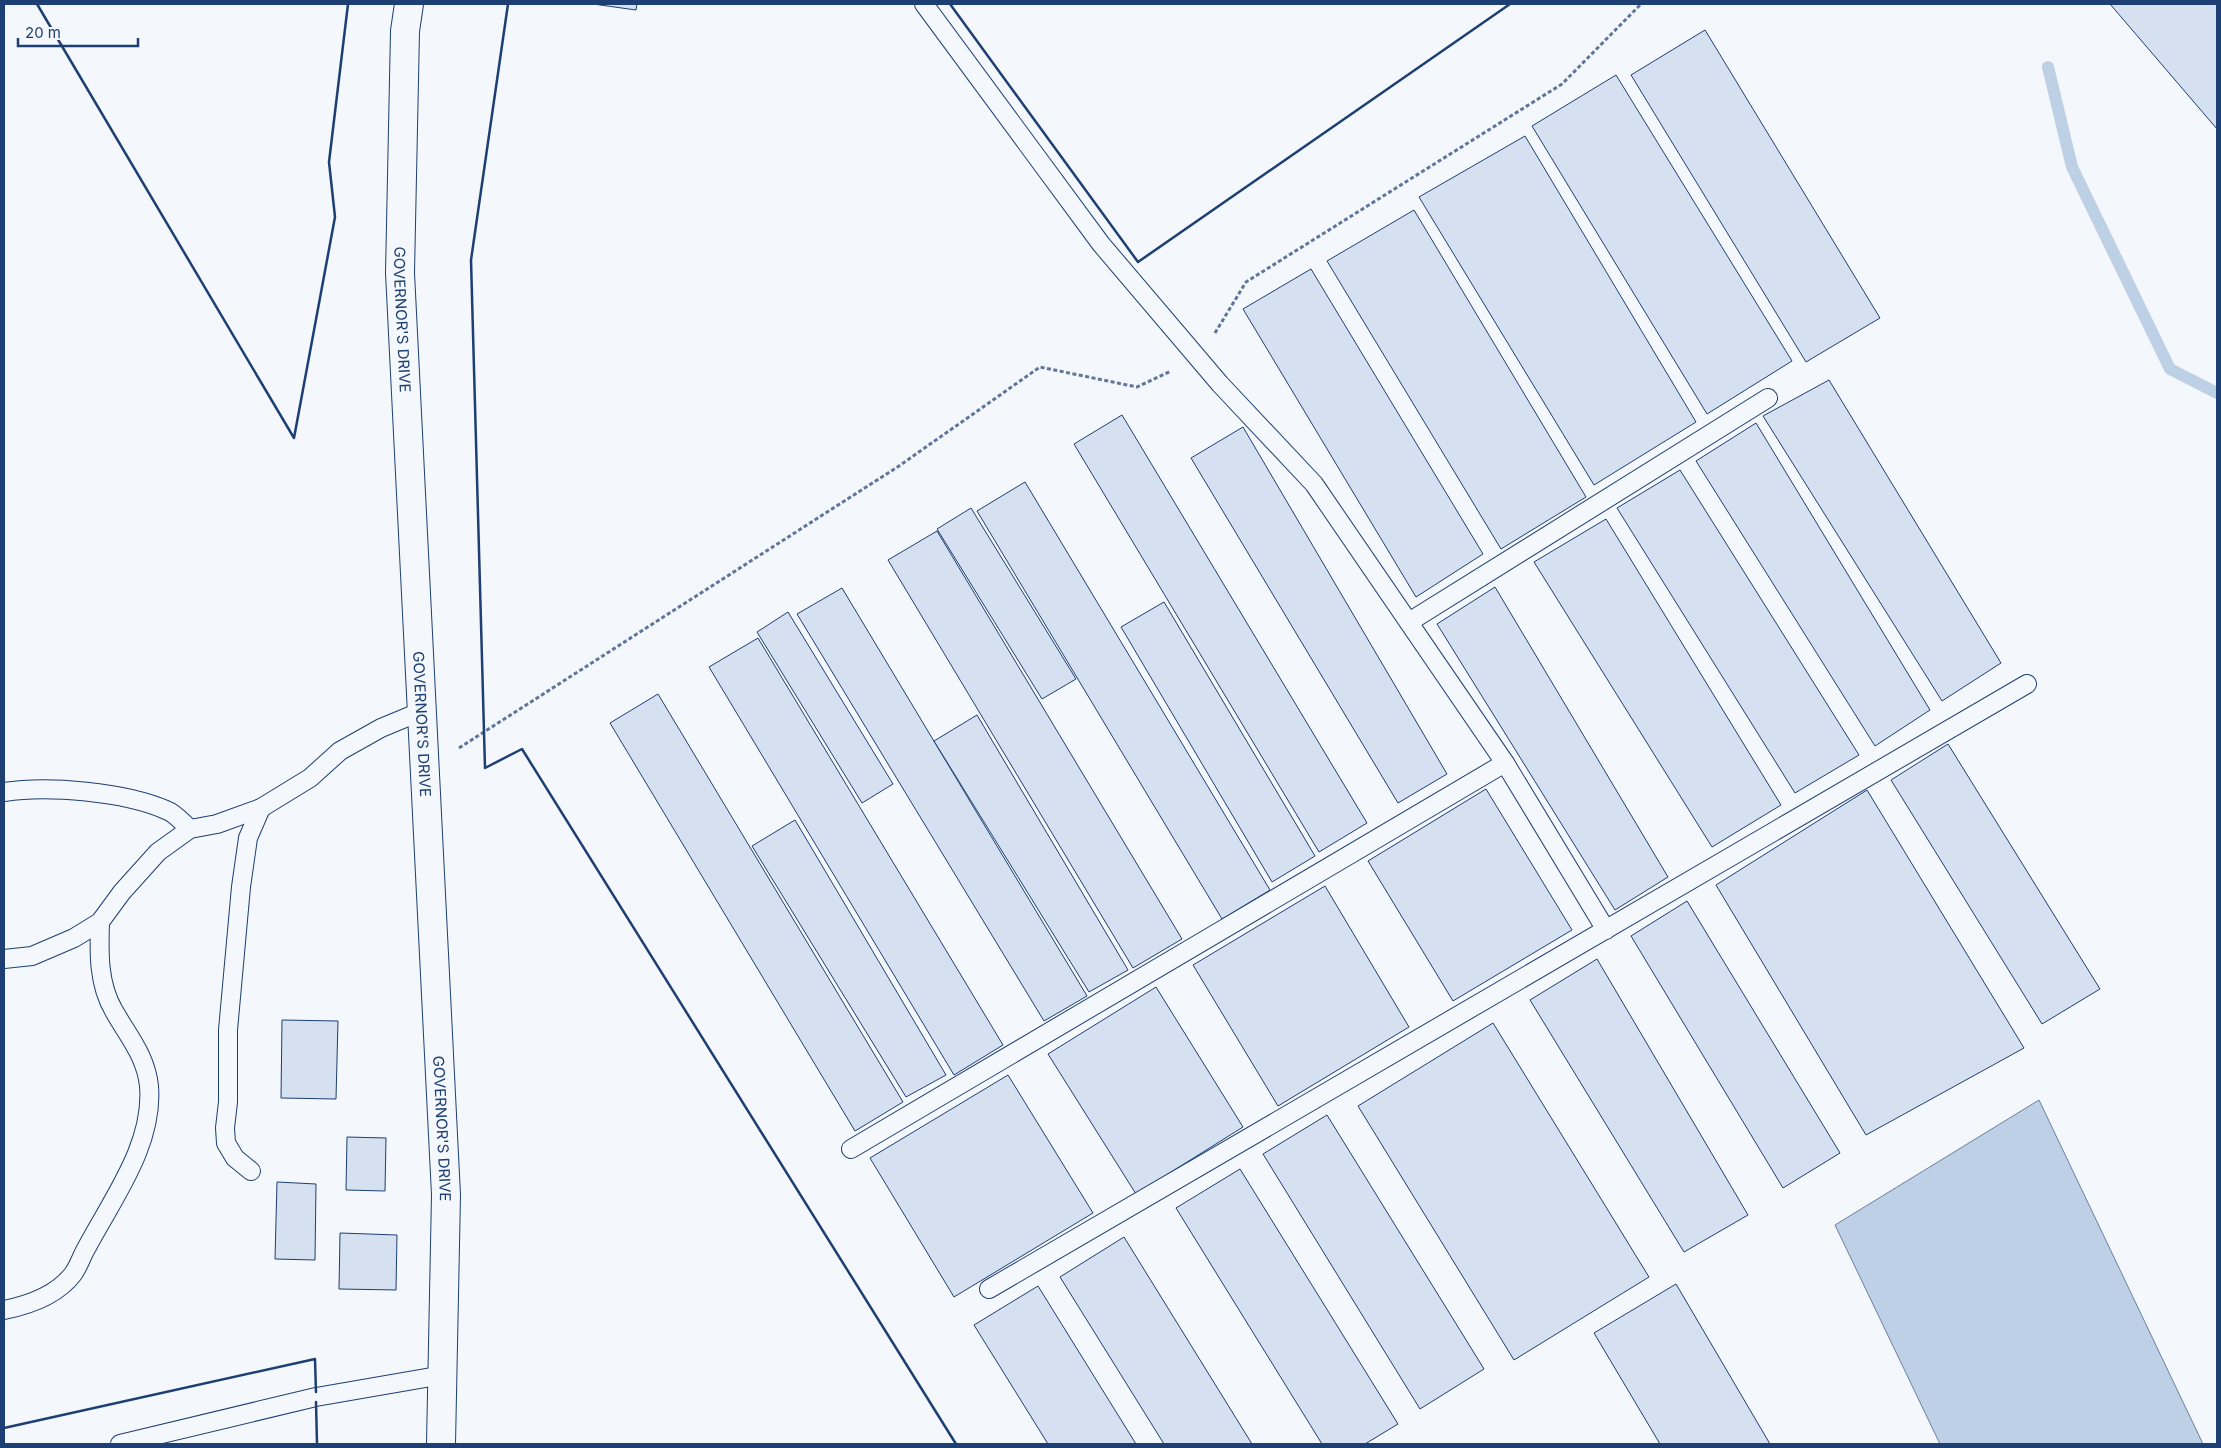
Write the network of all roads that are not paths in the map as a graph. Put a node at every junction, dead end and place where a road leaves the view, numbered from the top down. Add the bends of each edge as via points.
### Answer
1 (410, 4) edge
2 (924, 4) edge
3 (1768, 398) dead end
4 (1409, 622) junction
5 (2027, 684) dead end
6 (422, 711) junction
7 (1505, 763) junction
8 (4, 792) edge
9 (261, 808) junction
10 (190, 829) junction
11 (100, 922) junction
12 (1606, 930) junction
13 (4, 960) edge
14 (851, 1149) dead end
15 (251, 1171) dead end
16 (989, 1289) dead end
17 (4, 1310) edge
18 (442, 1375) junction
19 (120, 1444) edge
20 (441, 1444) edge

1 - 6 main road, GOVERNOR'S DRIVE via 405,31 400,274
2 - 4 lane via 1102,244 1199,359 1314,484
3 - 4 lane
4 - 7 lane
5 - 12 lane
6 - 9 lane via 381,728 340,751 310,778
6 - 18 main road, GOVERNOR'S DRIVE via 446,1195
7 - 12 lane
7 - 14 lane
8 - 10 lane via 55,790 110,794 167,810
9 - 10 lane via 217,824
9 - 15 lane via 248,838 241,887 228,1030 225,1128 226,1142 235,1158
10 - 11 lane via 158,852
11 - 13 lane via 74,938 32,956
11 - 17 lane via 103,985 113,1010 141,1055 149,1085 145,1123 121,1190 73,1274 36,1301
12 - 16 lane
18 - 19 lane via 316,1397
18 - 20 main road, GOVERNOR'S DRIVE

